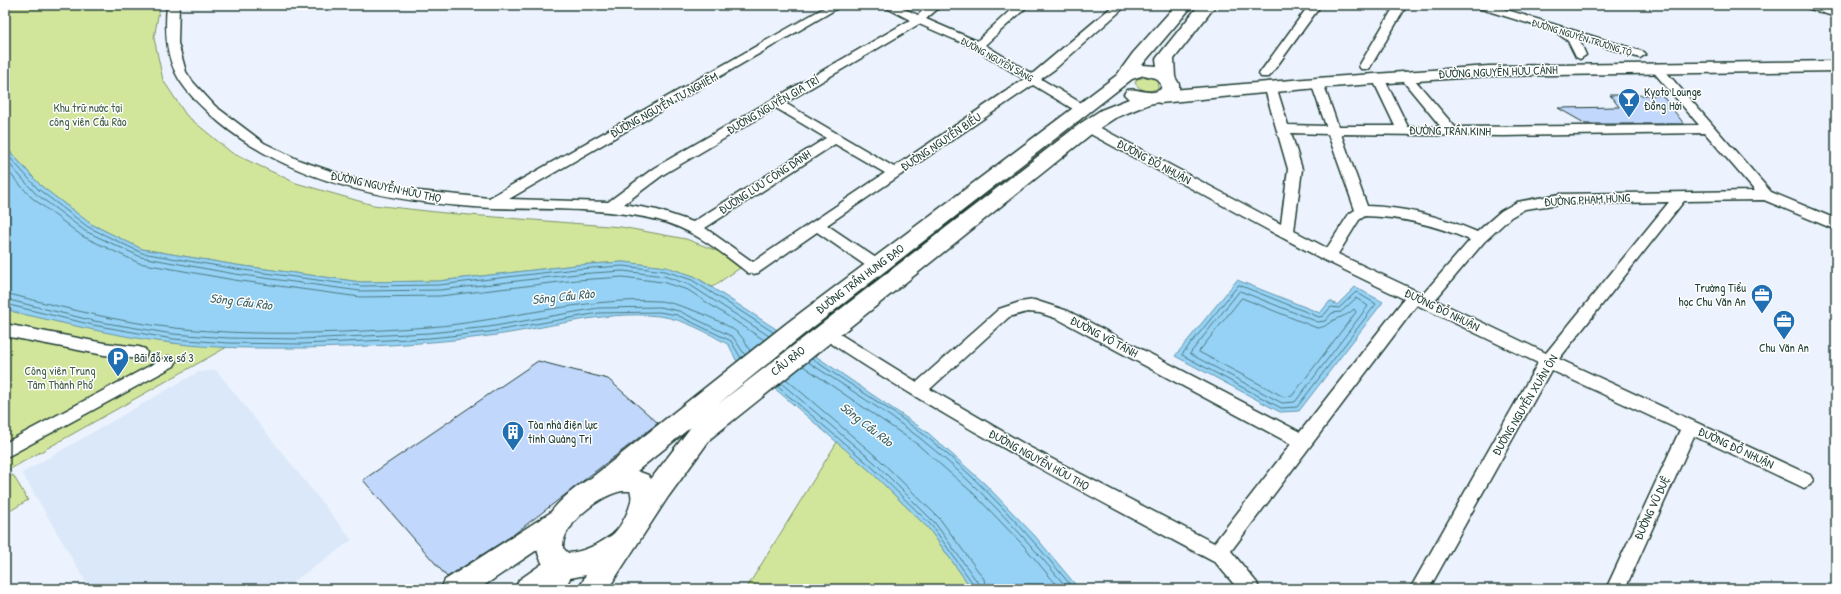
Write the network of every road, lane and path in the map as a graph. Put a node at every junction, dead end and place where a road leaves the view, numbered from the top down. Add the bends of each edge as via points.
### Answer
1 (173, 5) edge
2 (837, 5) edge
3 (887, 5) edge
4 (936, 5) edge
5 (1023, 5) edge
6 (1121, 5) edge
7 (1185, 5) edge
8 (1208, 5) edge
9 (1315, 5) edge
10 (1401, 5) edge
11 (1479, 5) edge
12 (1812, 6) edge
13 (1836, 14) edge
14 (919, 20) junction
15 (1548, 26) junction
16 (978, 46) junction
17 (1836, 53) edge
18 (1640, 54) junction
19 (1584, 62) junction
20 (1365, 66) junction
21 (1836, 66) edge
22 (1657, 69) junction
23 (1405, 76) junction
24 (1125, 77) junction
25 (1378, 78) junction
26 (1033, 79) junction
27 (1167, 79) junction
28 (1268, 80) junction
29 (1317, 83) junction
30 (1154, 98) junction
31 (776, 103) junction
32 (1085, 118) junction
33 (1284, 129) junction
34 (1710, 129) junction
35 (1332, 130) junction
36 (1404, 131) junction
37 (1451, 131) junction
38 (835, 138) junction
39 (895, 173) junction
40 (1766, 194) junction
41 (1681, 196) junction
42 (490, 203) junction
43 (610, 207) junction
44 (1362, 211) junction
45 (818, 226) junction
46 (1836, 226) edge
47 (695, 227) junction
48 (1287, 233) junction
49 (1479, 238) junction
50 (1329, 256) junction
51 (877, 266) junction
52 (753, 269) joint
53 (1419, 299) junction
54 (5, 330) edge
55 (811, 334) junction
56 (140, 353) dead end
57 (168, 362) dead end
58 (1548, 362) junction
59 (756, 373) junction
60 (917, 390) junction
61 (1690, 426) junction
62 (1303, 442) junction
63 (5, 451) edge
64 (1804, 480) dead end
65 (602, 485) junction
66 (642, 514) junction
67 (562, 519) junction
68 (625, 537) junction
69 (1223, 557) junction
70 (556, 577) edge
71 (455, 589) edge
72 (529, 589) edge
73 (593, 589) edge
74 (1250, 589) edge
75 (1419, 589) edge
76 (1615, 589) edge

1 - 42 street, ĐƯỜNG NGUYỄN HỮU THỌ via 171,40 179,72 199,100 258,145 290,162 344,180 438,199
2 - 42 street, ĐƯỜNG NGUYỄN TƯ NGHIÊM
3 - 14 street, ĐƯỜNG NGUYỄN SÁNG
4 - 14 street, ĐƯỜNG NGUYỄN GIA TRÍ
5 - 16 street
6 - 26 street, ĐƯỜNG NGUYỄN BIỂU
7 - 24 main road, ĐƯỜNG TRẦN HƯNG ĐẠO via 1139,57
8 - 27 main road via 1165,59
9 - 28 street
10 - 20 street
11 - 15 street, ĐƯỜNG NGUYỄN TRƯỜNG TỘ
12 - 13 street
14 - 16 street, ĐƯỜNG NGUYỄN SÁNG
14 - 31 street, ĐƯỜNG NGUYỄN GIA TRÍ
15 - 18 street, ĐƯỜNG NGUYỄN TRƯỜNG TỘ
15 - 19 street via 1570,36
16 - 26 street, ĐƯỜNG NGUYỄN SÁNG
17 - 18 main road, ĐƯỜNG NGUYỄN HỮU CẢNH
18 - 19 main road, ĐƯỜNG NGUYỄN HỮU CẢNH
18 - 22 main road
19 - 20 main road, ĐƯỜNG NGUYỄN HỮU CẢNH via 1483,57
19 - 22 main road, ĐƯỜNG NGUYỄN HỮU CẢNH
19 - 23 main road, ĐƯỜNG NGUYỄN HỮU CẢNH
20 - 28 main road, ĐƯỜNG NGUYỄN HỮU CẢNH
21 - 22 main road, ĐƯỜNG NGUYỄN HỮU CẢNH
22 - 34 street
23 - 25 main road, ĐƯỜNG NGUYỄN HỮU CẢNH
23 - 37 street
24 - 27 main road via 1135,71 1146,70 1157,72
24 - 30 main road via 1127,90 1136,96
24 - 32 main road, ĐƯỜNG TRẦN HƯNG ĐẠO
25 - 29 main road, ĐƯỜNG NGUYỄN HỮU CẢNH
25 - 36 street
26 - 32 street, ĐƯỜNG NGUYỄN SÁNG
26 - 39 street, ĐƯỜNG NGUYỄN BIỂU
27 - 28 main road, ĐƯỜNG NGUYỄN HỮU CẢNH
27 - 30 main road via 1170,90
28 - 29 main road, ĐƯỜNG NGUYỄN HỮU CẢNH
28 - 30 main road, ĐƯỜNG NGUYỄN HỮU CẢNH
28 - 33 street
29 - 35 street
30 - 32 main road, ĐƯỜNG TRẦN HƯNG ĐẠO via 1108,114
31 - 38 street
31 - 43 street, ĐƯỜNG NGUYỄN GIA TRÍ via 659,171
32 - 48 street, ĐƯỜNG ĐỖ NHUẬN
32 - 51 main road, ĐƯỜNG TRẦN HƯNG ĐẠO
32 - 55 main road, ĐƯỜNG TRẦN HƯNG ĐẠO
33 - 35 street, ĐƯỜNG TRẦN KINH
33 - 48 street via 1295,170
34 - 37 street, ĐƯỜNG TRẦN KINH
34 - 40 street
35 - 36 street, ĐƯỜNG TRẦN KINH
35 - 44 street
36 - 37 street, ĐƯỜNG TRẦN KINH
38 - 39 street
38 - 47 street, ĐƯỜNG LƯU CÔNG DANH
39 - 45 street, ĐƯỜNG NGUYỄN BIỂU
40 - 41 street, ĐƯỜNG PHẠM HÙNG
40 - 46 street
41 - 49 street, ĐƯỜNG PHẠM HÙNG via 1560,199 1522,205 1506,214
41 - 58 street, ĐƯỜNG NGUYỄN XUÂN ÔN
42 - 43 street, ĐƯỜNG NGUYỄN HỮU THỌ
43 - 47 street, ĐƯỜNG NGUYỄN HỮU THỌ via 656,215
44 - 49 street via 1387,211 1427,218
44 - 50 street via 1354,217
45 - 51 street
45 - 52 street, ĐƯỜNG NGUYỄN BIỂU
47 - 52 street, ĐƯỜNG NGUYỄN HỮU THỌ
48 - 50 street, ĐƯỜNG ĐỖ NHUẬN
49 - 53 street, ĐƯỜNG PHẠM HÙNG
50 - 53 street, ĐƯỜNG ĐỖ NHUẬN
51 - 55 main road, ĐƯỜNG TRẦN HƯNG ĐẠO
53 - 58 street, ĐƯỜNG ĐỖ NHUẬN
53 - 62 street, ĐƯỜNG PHẠM HÙNG
54 - 56 street via 104,349
55 - 59 main road, CẦU RÀO
55 - 60 street, ĐƯỜNG NGUYỄN HỮU THỌ
57 - 63 street
58 - 61 street, ĐƯỜNG ĐỖ NHUẬN
58 - 75 street, ĐƯỜNG NGUYỄN XUÂN ÔN
59 - 65 main road
59 - 66 main road via 683,454
60 - 62 street, ĐƯỜNG VÕ TÁNH via 1004,313 1018,306 1038,306 1062,315
60 - 69 street, ĐƯỜNG NGUYỄN HỮU THỌ via 1025,453
61 - 64 street, ĐƯỜNG ĐỖ NHUẬN
61 - 76 street, ĐƯỜNG VŨ DUỆ
62 - 69 street, ĐƯỜNG PHẠM HÙNG via 1221,549
65 - 66 main road via 628,480 641,485 647,500
65 - 67 main road via 580,499
66 - 68 main road
67 - 70 main road via 554,530 549,547
67 - 71 main road
68 - 70 main road via 603,555
68 - 73 main road
69 - 74 street, ĐƯỜNG NGUYỄN HỮU THỌ
70 - 72 main road

